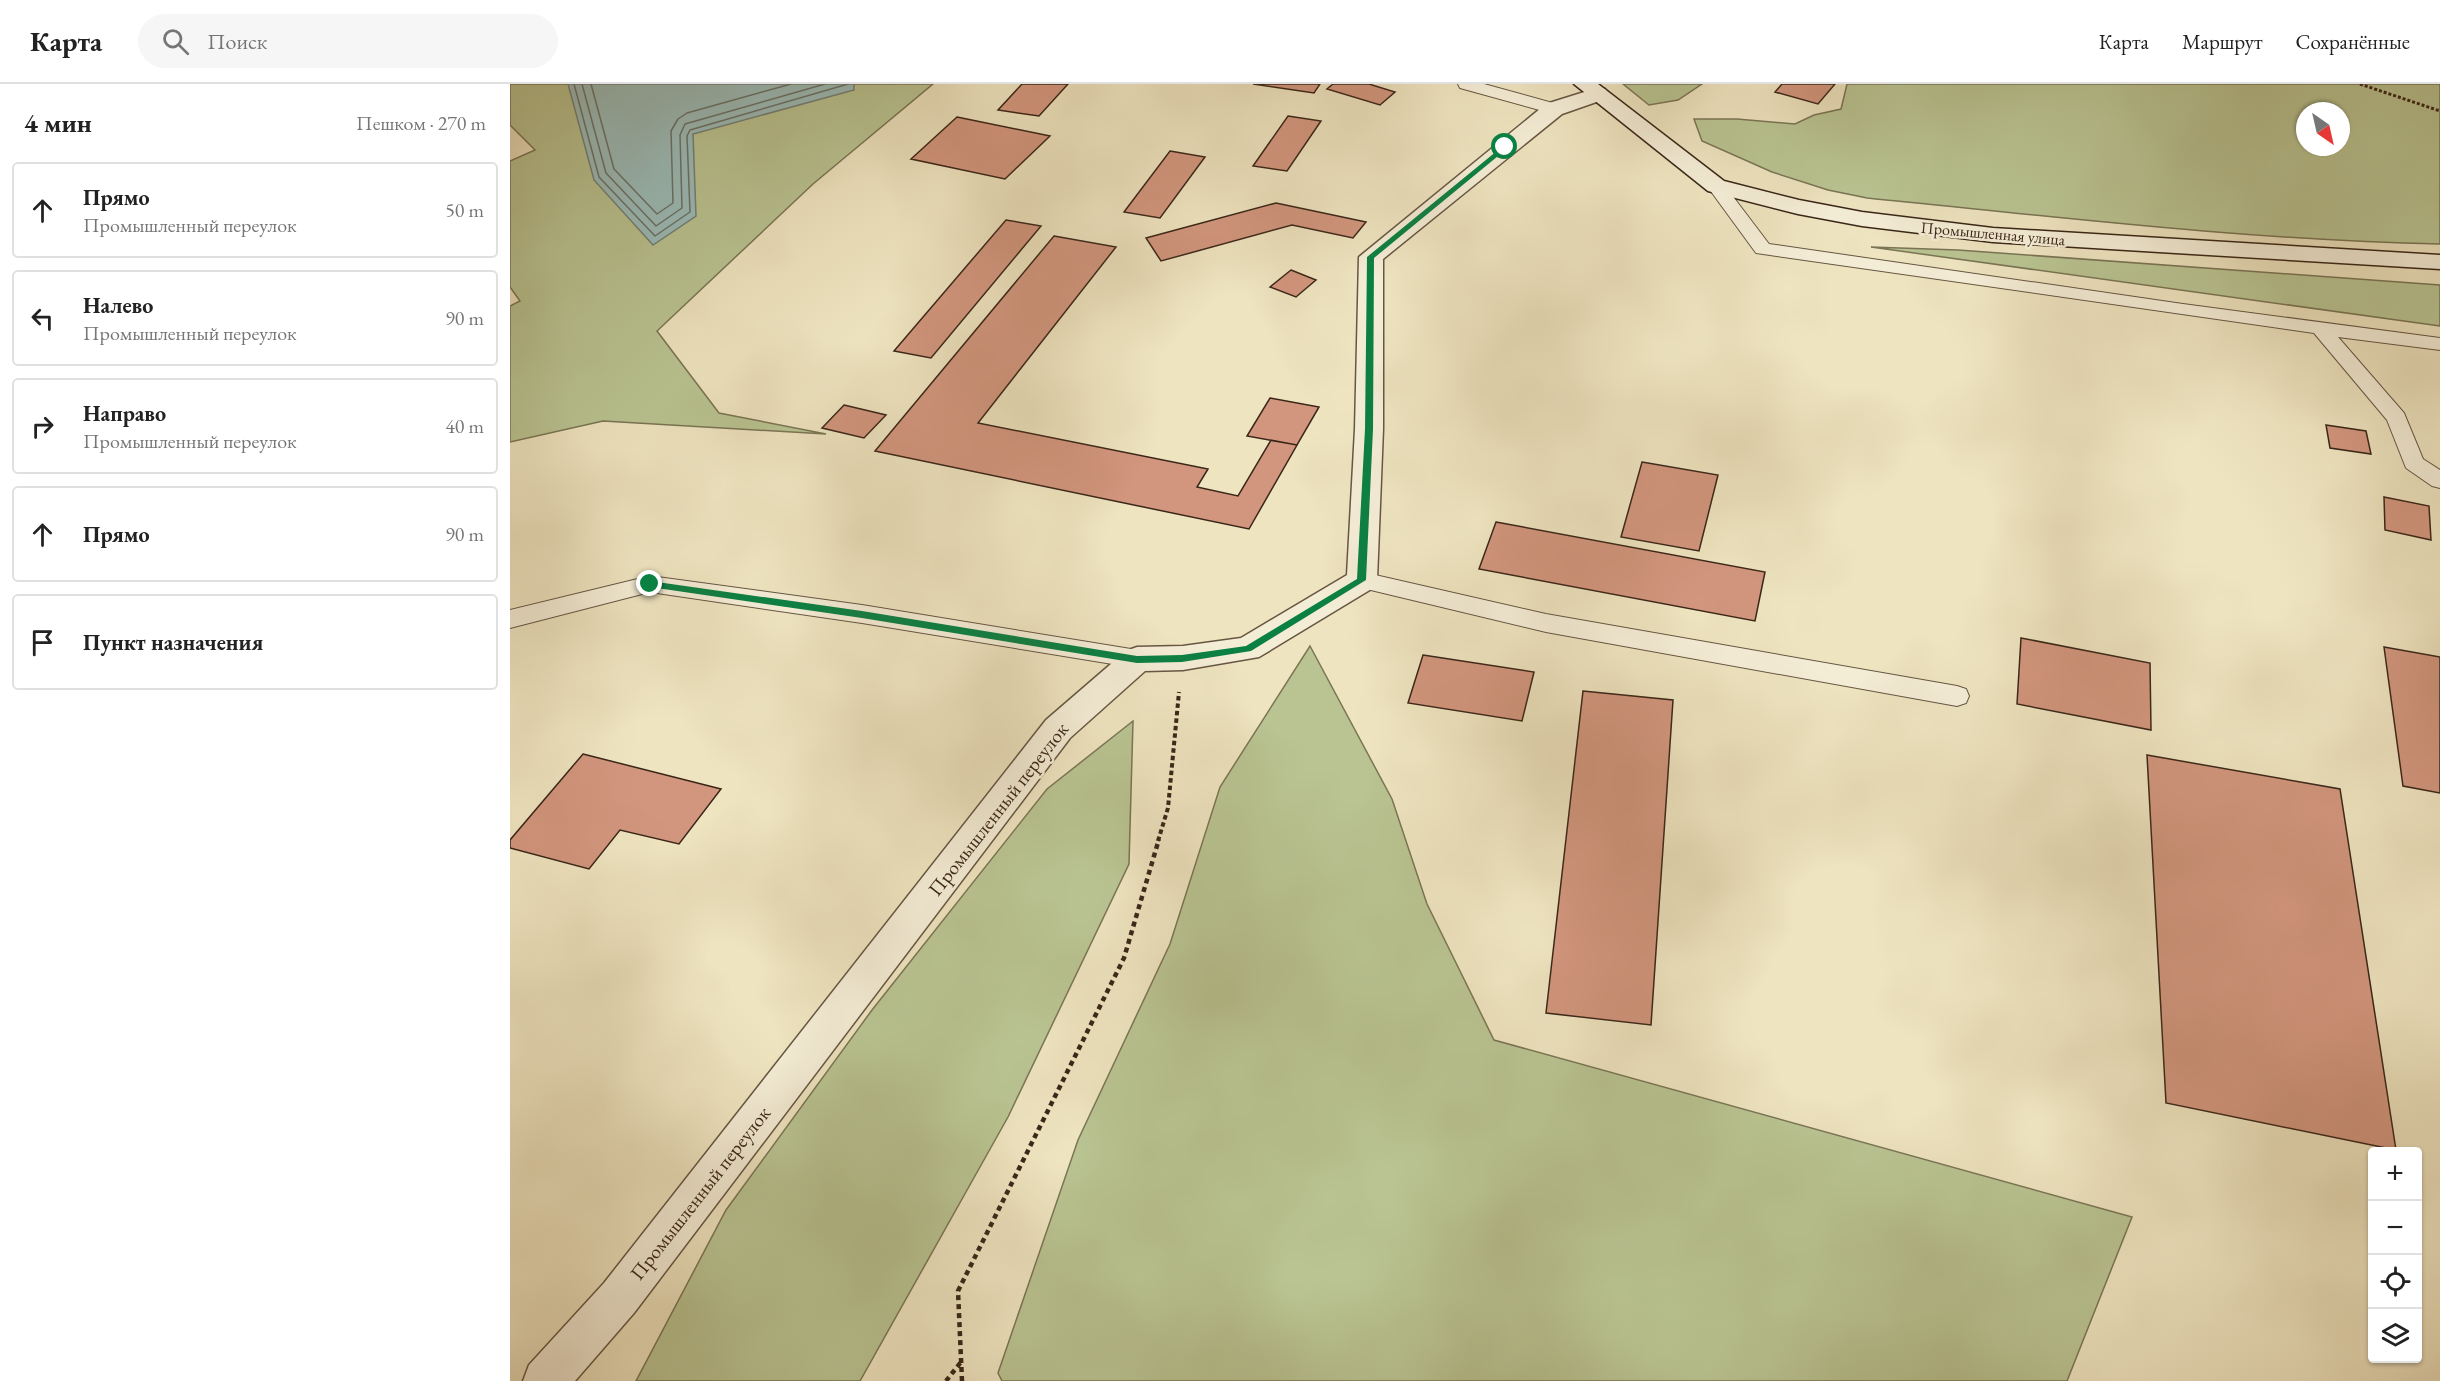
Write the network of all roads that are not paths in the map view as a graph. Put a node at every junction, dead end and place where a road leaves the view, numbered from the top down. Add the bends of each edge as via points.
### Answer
1 (1466, 84) edge
2 (1513, 84) edge
3 (1591, 89) edge
4 (1554, 109) junction
5 (1716, 186) junction
6 (2440, 262) edge
7 (2319, 327) junction
8 (2440, 344) edge
9 (2440, 481) edge
10 (1362, 580) junction
11 (510, 619) edge
12 (1137, 659) junction
13 (1957, 696) dead end
14 (545, 1381) edge

1 - 4 lane
2 - 4 lane
3 - 4 street
3 - 5 street, Промышленная улица
4 - 10 street via 1371,257
5 - 6 street, Промышленная улица via 1862,219 1993,235
5 - 7 lane via 1763,249
7 - 8 lane
7 - 9 lane via 2397,418 2414,463
10 - 12 street via 1248,649 1182,658
10 - 13 lane via 1546,623
11 - 12 lane via 650,584
12 - 14 street, Промышленный переулок via 1058,729 619,1298

